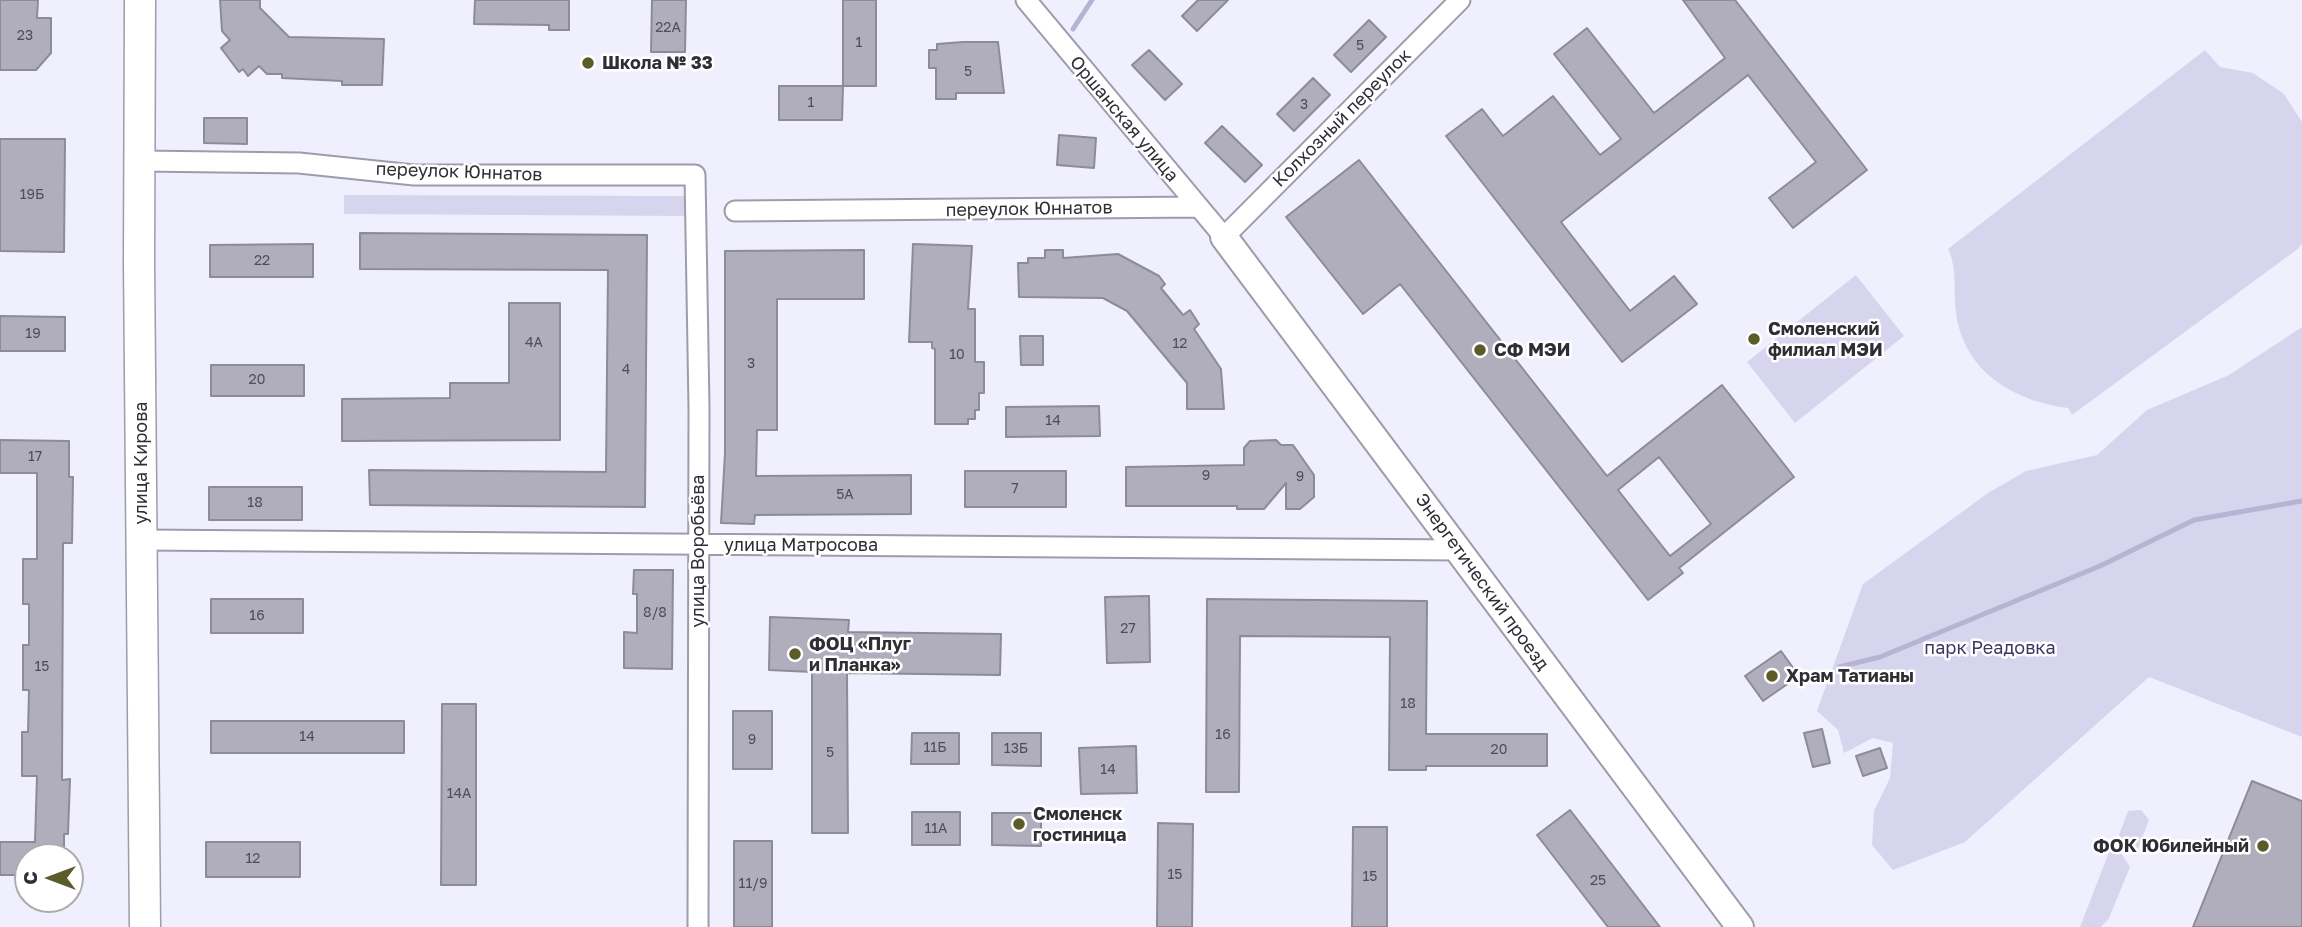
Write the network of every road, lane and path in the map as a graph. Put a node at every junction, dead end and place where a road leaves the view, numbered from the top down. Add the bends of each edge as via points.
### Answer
1 (139, 0) edge
2 (1026, 0) edge
3 (1460, 0) edge
4 (140, 161) junction
5 (695, 175) joint
6 (1198, 207) junction
7 (734, 211) dead end
8 (1224, 237) junction
9 (142, 540) junction
10 (698, 544) junction
11 (1460, 550) junction
12 (145, 927) edge
13 (698, 927) edge
14 (1740, 927) edge

1 - 4 main road, улица Кирова
2 - 6 street, Оршанская улица
3 - 8 street, Колхозный переулок
4 - 5 street, переулок Юннатов via 299,163 414,175
4 - 9 main road, улица Кирова
5 - 10 street, улица Воробьёва
6 - 7 street, переулок Юннатов
6 - 8 street, Оршанская улица
8 - 11 street, Энергетический проезд
9 - 10 street, улица Матросова
9 - 12 main road, улица Кирова
10 - 11 street, улица Матросова
10 - 13 street, улица Воробьёва
11 - 14 street, Энергетический проезд

